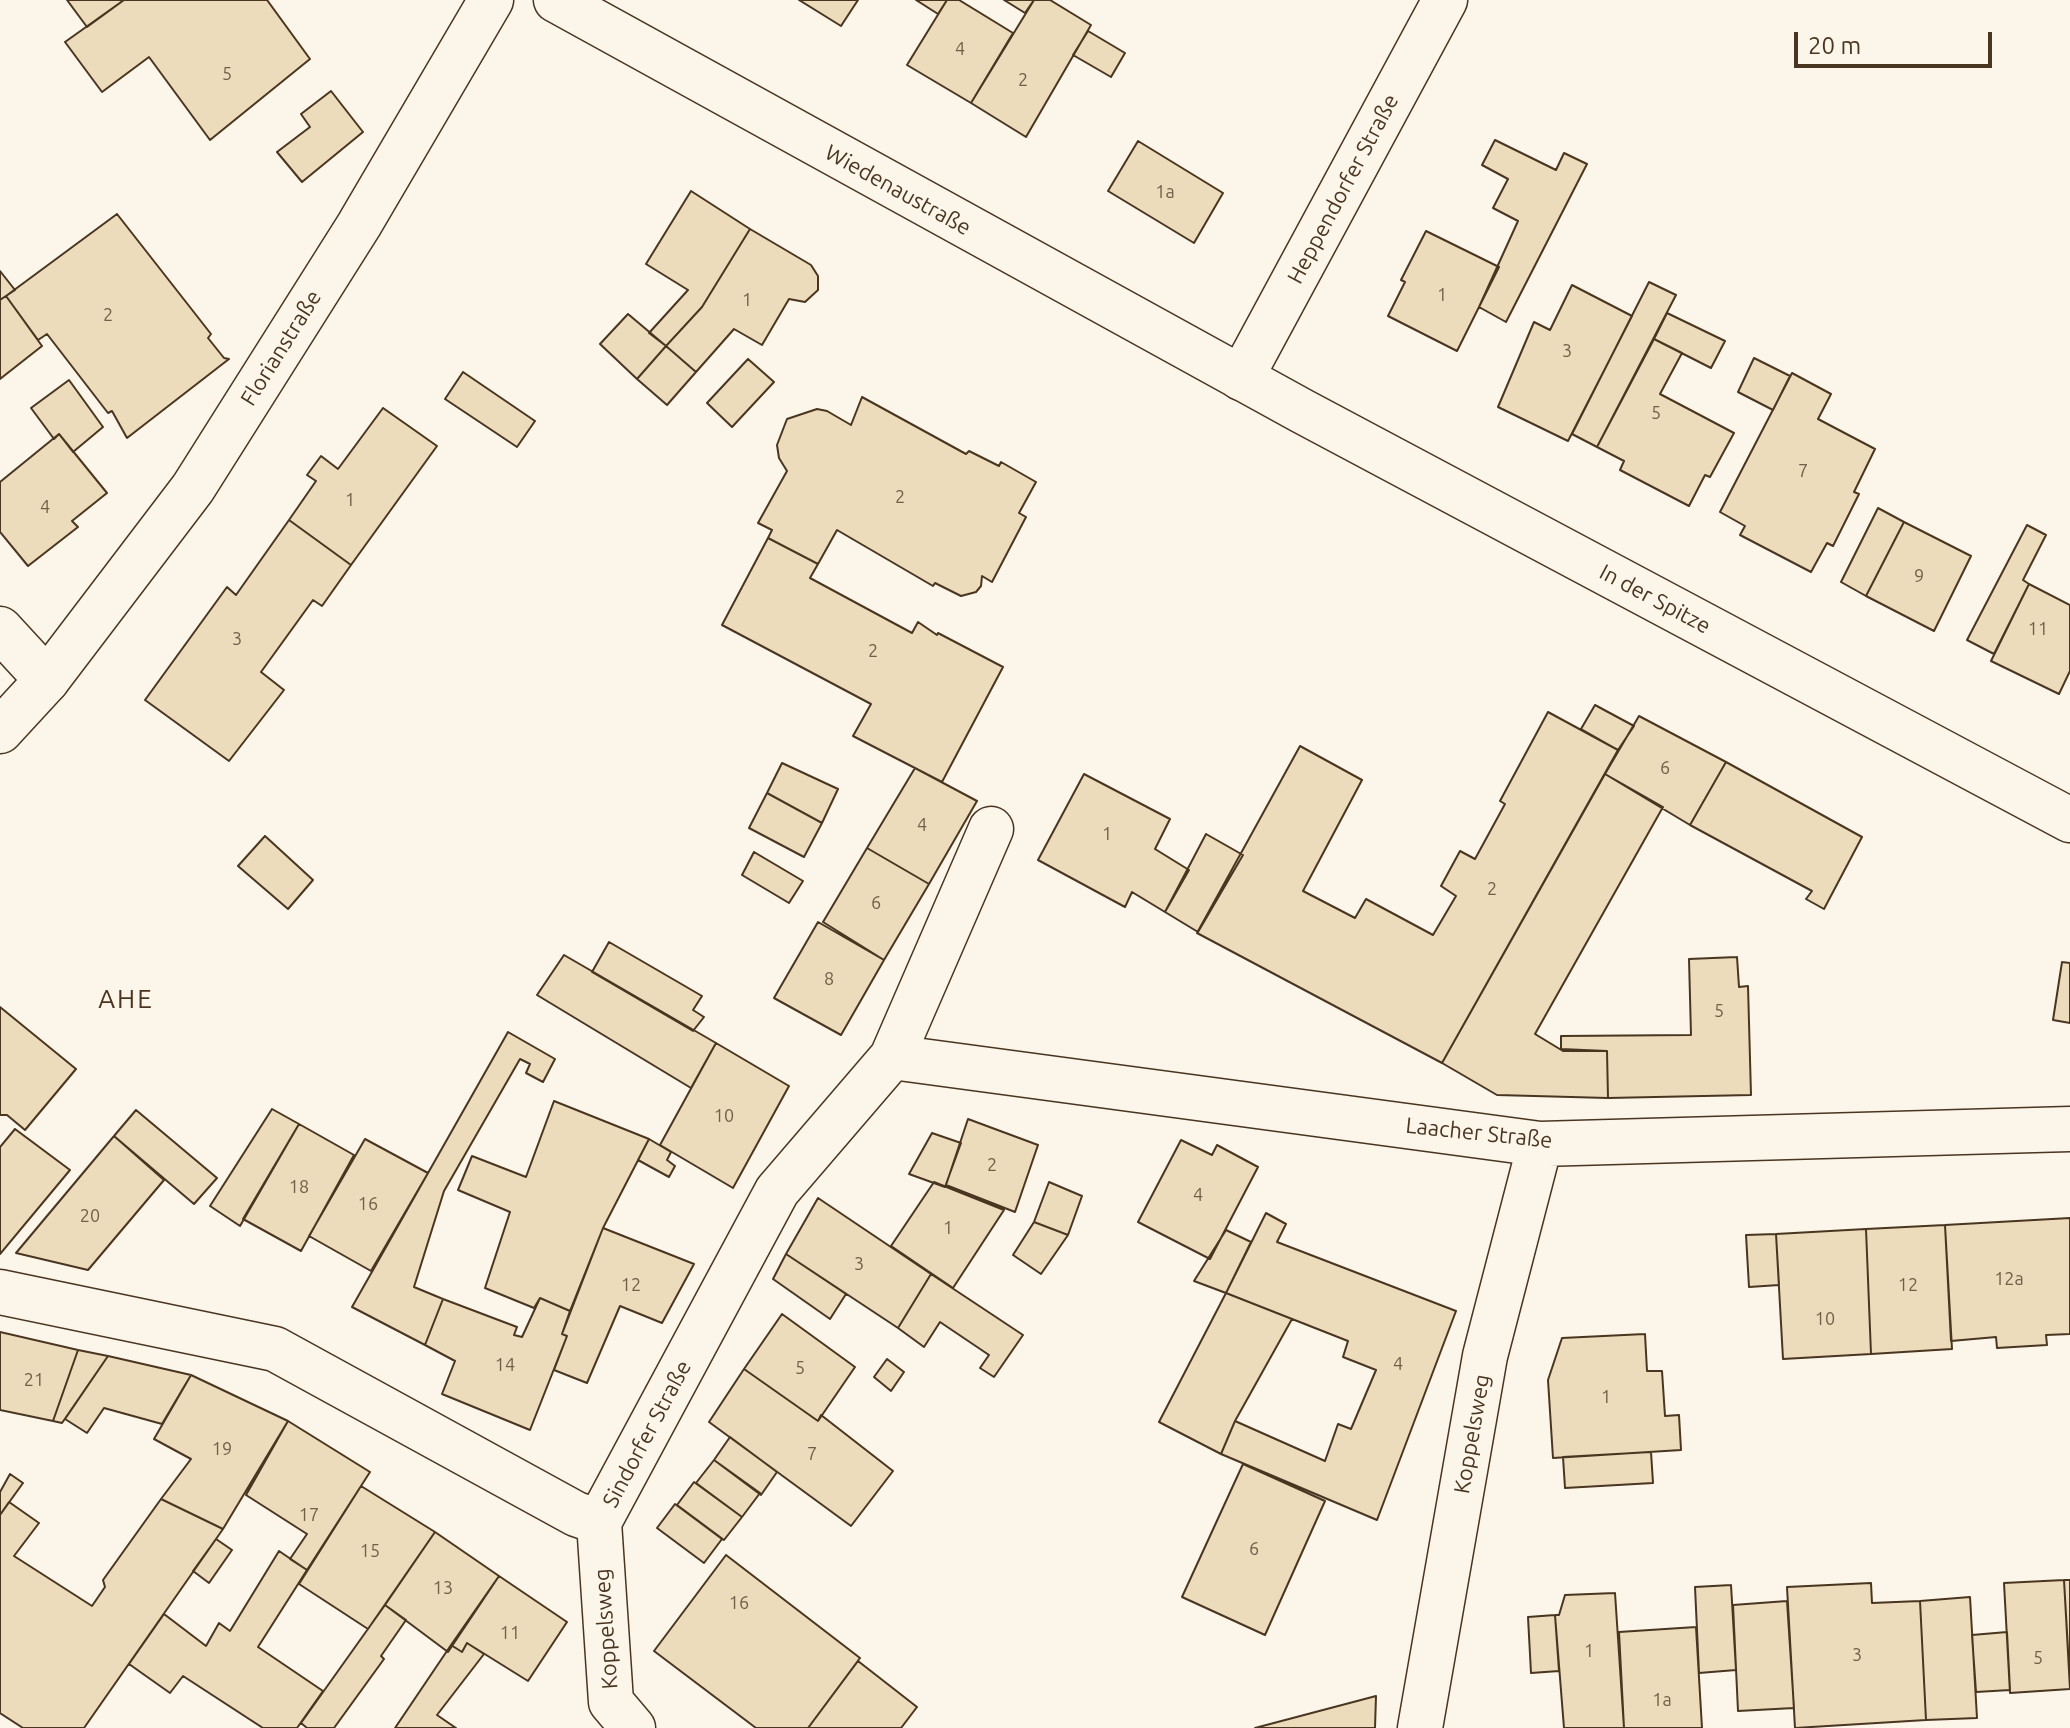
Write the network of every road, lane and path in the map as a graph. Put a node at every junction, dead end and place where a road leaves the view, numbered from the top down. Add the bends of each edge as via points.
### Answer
1 (491, 0) edge
2 (556, 0) edge
3 (1445, 0) edge
4 (1241, 378) junction
5 (0, 629) edge
6 (47, 680) junction
7 (0, 731) edge
8 (2070, 820) edge
9 (991, 829) dead end
10 (892, 1057) junction
11 (2070, 1129) edge
12 (1540, 1144) junction
13 (0, 1292) edge
14 (599, 1522) junction
15 (633, 1728) edge
16 (1420, 1728) edge

1 - 6 street, Florianstraße via 374,200 193,488
2 - 4 street, Wiedenaustraße
3 - 4 street, Heppendorfer Straße
4 - 8 street, In der Spitze
5 - 6 street
6 - 7 street, Florianstraße
9 - 10 street, Sindorfer Straße
10 - 12 street, Laacher Straße
10 - 14 street, Sindorfer Straße via 777,1191
11 - 12 street, Laacher Straße
12 - 16 street, Koppelsweg via 1485,1356
13 - 14 street, Sindorfer Straße via 275,1349
14 - 15 street, Koppelsweg via 611,1702

